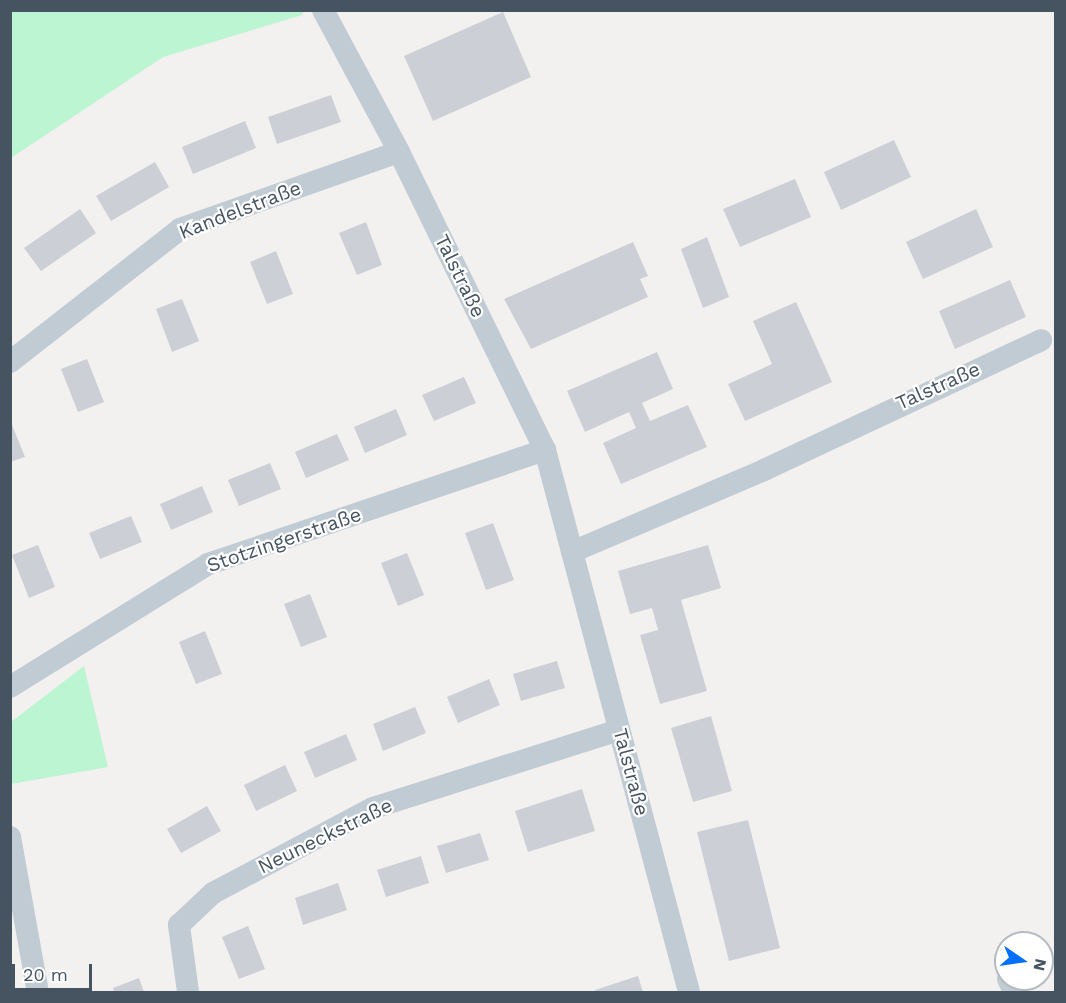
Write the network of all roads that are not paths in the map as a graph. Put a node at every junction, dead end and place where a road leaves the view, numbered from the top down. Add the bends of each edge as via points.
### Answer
1 (323, 10) edge
2 (399, 152) junction
3 (1041, 340) dead end
4 (10, 362) edge
5 (545, 450) junction
6 (572, 552) junction
7 (10, 687) edge
8 (620, 730) junction
9 (10, 837) edge
10 (38, 993) edge
11 (188, 993) edge
12 (689, 993) edge

1 - 2 street, Talstraße
2 - 4 street, Kandelstraße via 180,229
2 - 5 street, Talstraße
3 - 6 street, Talstraße via 764,470
5 - 6 street, Talstraße
5 - 7 street, Stotzingerstraße via 208,564
6 - 8 street, Talstraße
8 - 11 street, Neuneckstraße via 373,808 213,893 179,925
8 - 12 street, Talstraße
9 - 10 street

